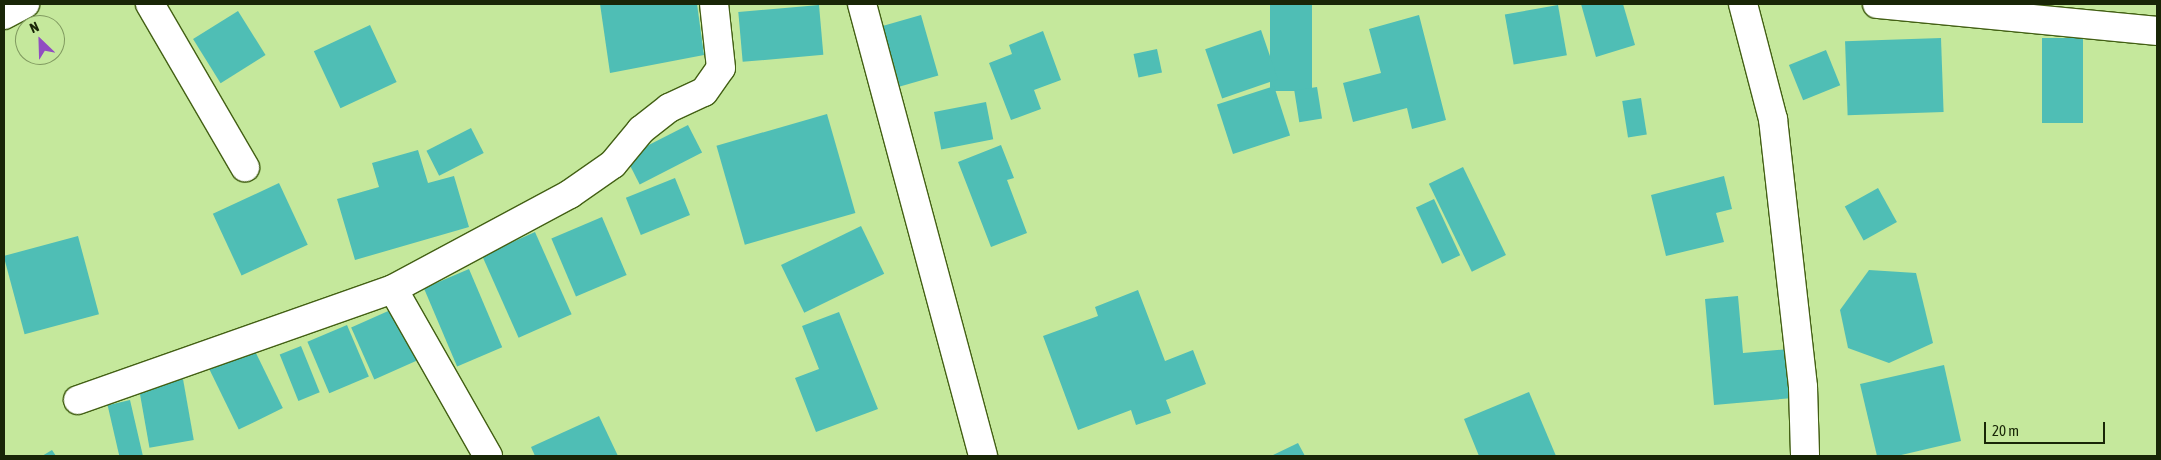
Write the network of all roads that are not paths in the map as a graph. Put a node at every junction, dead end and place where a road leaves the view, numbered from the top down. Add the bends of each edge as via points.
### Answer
1 (26, 4) edge
2 (150, 4) edge
3 (714, 4) edge
4 (862, 4) edge
5 (1743, 4) edge
6 (1877, 4) edge
7 (1946, 8) edge
8 (4, 15) edge
9 (2157, 30) edge
10 (245, 167) dead end
11 (393, 289) junction
12 (78, 400) dead end
13 (488, 456) edge
14 (983, 456) edge
15 (1805, 456) edge

1 - 8 street
2 - 10 street
3 - 11 street via 721,68 704,92 669,108 641,130 613,164 570,194
4 - 14 street
5 - 15 street via 1773,119 1803,387
6 - 7 street
7 - 9 street
11 - 12 street
11 - 13 street

